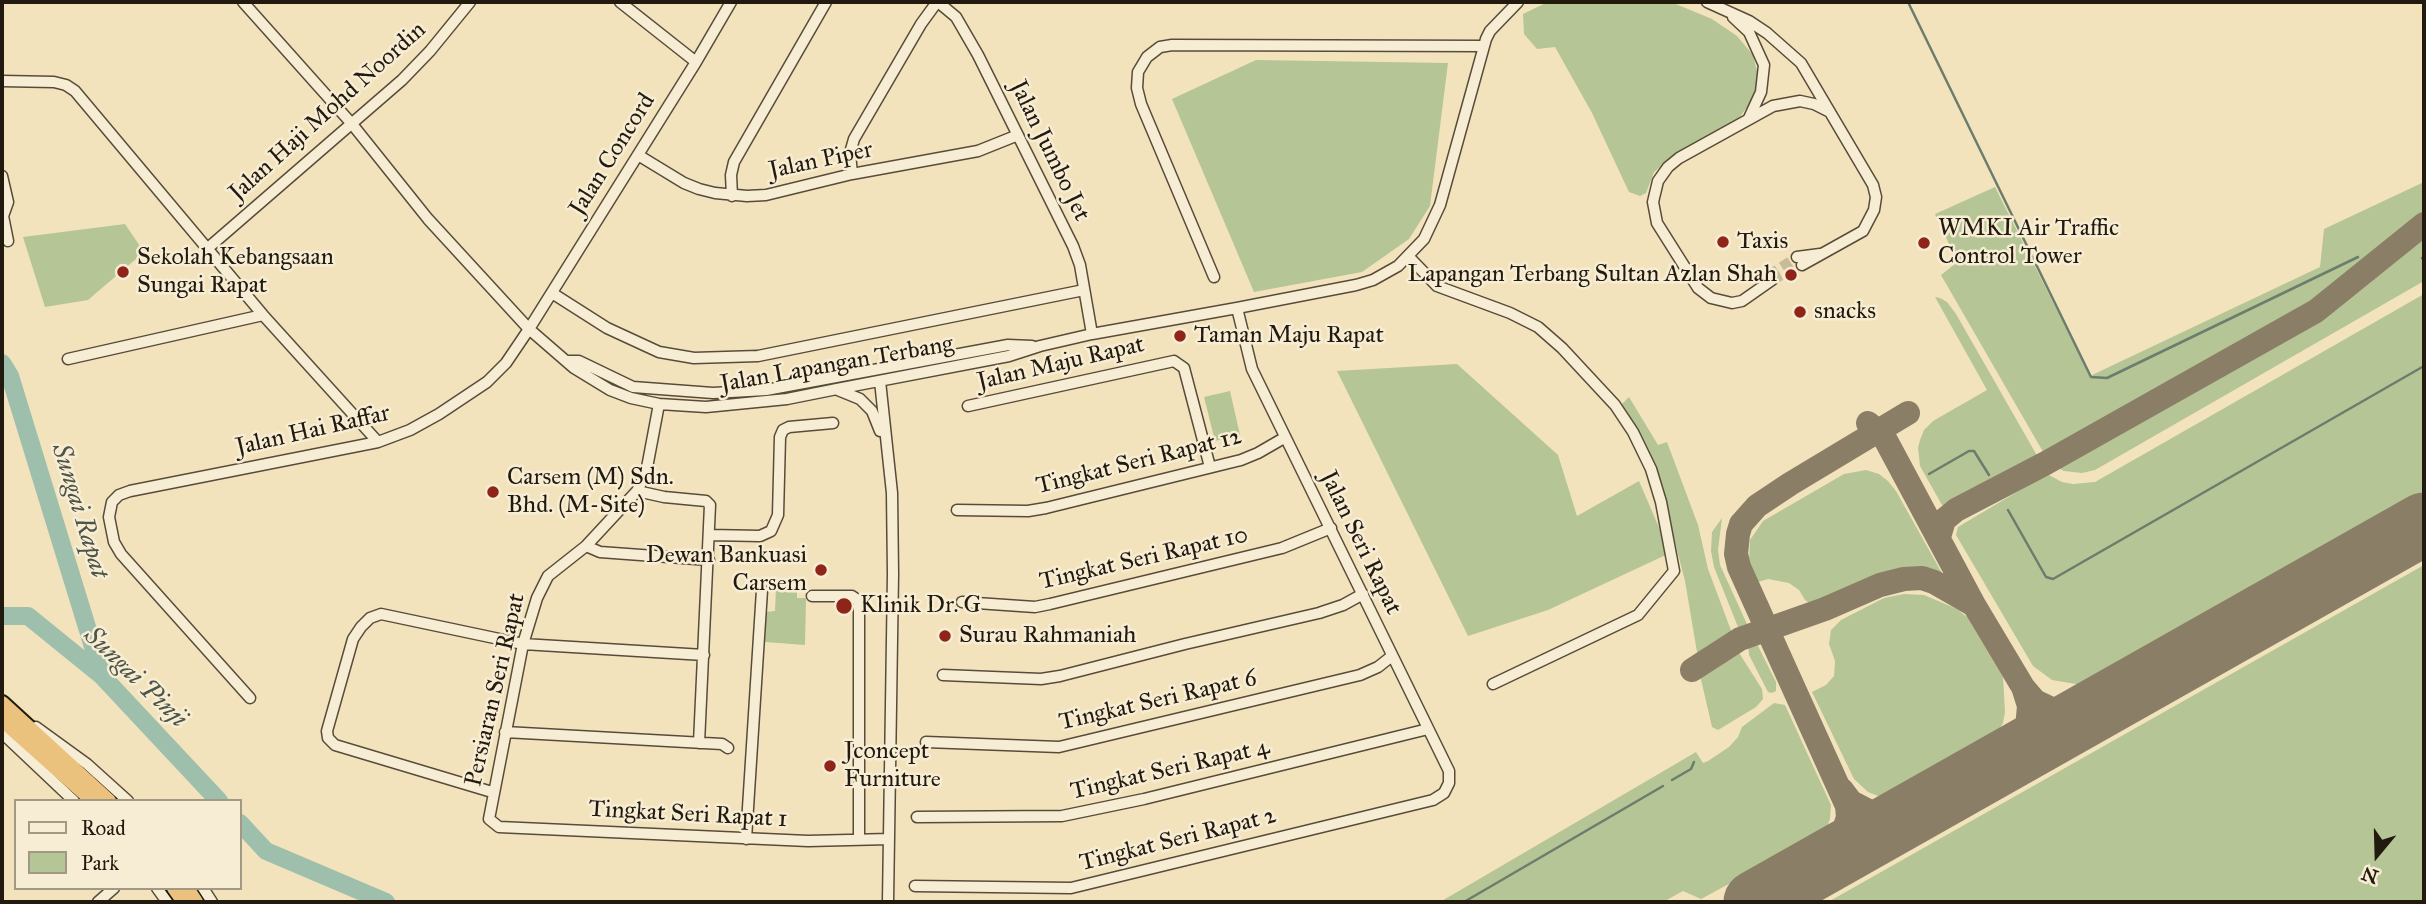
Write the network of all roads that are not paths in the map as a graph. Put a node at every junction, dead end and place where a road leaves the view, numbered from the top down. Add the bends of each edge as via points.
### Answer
1 (243, 2) edge
2 (470, 2) edge
3 (620, 2) edge
4 (731, 2) edge
5 (826, 2) edge
6 (937, 2) edge
7 (1518, 2) edge
8 (1706, 2) edge
9 (1725, 9) junction
10 (1484, 46) junction
11 (696, 62) junction
12 (2, 80) edge
13 (1828, 111) junction
14 (1749, 119) junction
15 (352, 124) junction
16 (1018, 135) junction
17 (638, 155) junction
18 (852, 174) junction
19 (2, 176) edge
20 (732, 196) junction
21 (8, 241) dead end
22 (208, 248) junction
23 (1409, 257) junction
24 (1799, 261) tunnel mouth
25 (1214, 276) dead end
26 (1768, 280) tunnel mouth
27 (1084, 290) junction
28 (552, 293) junction
29 (1237, 308) junction
30 (263, 315) junction
31 (529, 329) junction
32 (1092, 334) junction
33 (1040, 346) junction
34 (971, 352) junction
35 (68, 359) dead end
36 (566, 361) junction
37 (913, 375) junction
38 (877, 380) junction
39 (800, 383) junction
40 (633, 387) junction
41 (837, 390) junction
42 (681, 392) junction
43 (659, 404) junction
44 (968, 406) dead end
45 (883, 411) junction
46 (832, 423) dead end
47 (880, 431) junction
48 (1284, 438) junction
49 (378, 442) junction
50 (1210, 467) junction
51 (637, 491) junction
52 (957, 510) dead end
53 (1331, 528) junction
54 (710, 535) junction
55 (586, 545) junction
56 (709, 560) junction
57 (762, 590) dead end
58 (1363, 594) junction
59 (812, 596) dead end
60 (962, 602) dead end
61 (523, 644) junction
62 (704, 655) junction
63 (1392, 656) junction
64 (943, 675) dead end
65 (1493, 684) dead end
66 (250, 698) dead end
67 (2, 702) edge
68 (2, 720) edge
69 (1428, 729) junction
70 (505, 732) junction
71 (2, 733) edge
72 (926, 742) dead end
73 (699, 743) junction
74 (728, 748) dead end
75 (492, 792) junction
76 (1444, 793) joint
77 (72, 799) edge
78 (91, 799) edge
79 (107, 799) edge
80 (126, 799) edge
81 (917, 817) dead end
82 (489, 819) joint
83 (746, 839) junction
84 (859, 839) junction
85 (886, 839) junction
86 (915, 886) dead end
87 (112, 890) edge
88 (98, 902) edge
89 (882, 902) edge
90 (888, 902) edge

1 - 15 street, Jalan Lapangan Terbang
2 - 15 street, Jalan Haji Mohd Noordin via 430,51
3 - 11 street
4 - 11 street, Jalan Concord
5 - 20 street via 734,162
6 - 16 street, Jalan Jumbo Jet via 963,27
6 - 18 street via 854,139
7 - 10 street, Jalan Lapangan Terbang via 1490,32
8 - 9 street
9 - 13 street via 1749,20 1786,48 1801,64
9 - 14 street via 1749,32 1764,65 1763,86
10 - 23 street, Jalan Lapangan Terbang via 1440,205 1424,239
10 - 25 street via 1172,45 1147,57 1138,72 1142,104
11 - 17 street, Jalan Concord
12 - 22 street via 54,82 75,91
13 - 14 street via 1792,101
13 - 24 street via 1868,174 1876,197 1874,210 1863,231 1824,254
14 - 26 street via 1668,167 1658,181 1653,202 1657,223 1703,293 1720,302 1742,301
15 - 22 street, Jalan Haji Mohd Noordin
15 - 31 street, Jalan Lapangan Terbang via 428,219
16 - 18 street, Jalan Piper via 978,150
16 - 27 street, Jalan Jumbo Jet via 1077,257
17 - 20 street, Jalan Piper via 684,183
17 - 28 street, Jalan Concord
18 - 20 street, Jalan Piper via 766,195
19 - 21 street via 8,202 3,216
22 - 30 street
23 - 29 street, Jalan Lapangan Terbang via 1373,280
23 - 65 street via 1437,286 1538,327 1591,376 1633,432 1661,502 1674,571 1638,615
27 - 28 street via 758,356 694,358 659,352 628,338
27 - 32 street, Jalan Jumbo Jet
28 - 31 street, Jalan Concord
29 - 32 street, Jalan Lapangan Terbang
29 - 48 street, Jalan Seri Rapat via 1252,369
30 - 35 street
30 - 49 street
31 - 36 street, Jalan Lapangan Terbang
31 - 49 street, Jalan Hai Raffar via 487,382 410,430
32 - 33 street, Jalan Lapangan Terbang
33 - 34 street, Jalan Lapangan Terbang via 1008,345
33 - 37 street, Jalan Lapangan Terbang
34 - 38 street via 892,370
34 - 39 street, Jalan Lapangan Terbang
36 - 40 street, Jalan Lapangan Terbang via 579,361
36 - 43 street, Jalan Lapangan Terbang via 610,390
37 - 38 street, Jalan Lapangan Terbang
37 - 45 street via 888,388
38 - 39 street
38 - 41 street, Jalan Lapangan Terbang
38 - 45 street
38 - 47 street
39 - 42 street, Jalan Lapangan Terbang via 766,390
40 - 42 street, Jalan Lapangan Terbang
40 - 43 street
41 - 43 street, Jalan Lapangan Terbang via 711,407
41 - 47 street via 860,399 872,411
42 - 43 street
43 - 51 street, Persiaran Seri Rapat via 646,473
44 - 50 street, Jalan Maju Rapat via 1174,361 1184,368
45 - 85 street via 892,493
46 - 54 street via 783,430 778,515 771,531 760,537
47 - 85 street via 887,492
48 - 50 street, Tingkat Seri Rapat 12 via 1241,460
48 - 53 street, Jalan Seri Rapat
49 - 66 street, Jalan Hai Raffar via 119,495 111,502 114,542 130,566
50 - 52 street, Tingkat Seri Rapat 12 via 1037,510
51 - 54 street via 706,502 712,510
51 - 55 street, Persiaran Seri Rapat
53 - 58 street, Jalan Seri Rapat
53 - 60 street, Tingkat Seri Rapat 10 via 1282,548 1050,604
54 - 56 street
55 - 56 street via 600,552
55 - 61 street, Persiaran Seri Rapat via 548,576
56 - 62 street
57 - 83 street
58 - 63 street, Jalan Seri Rapat
58 - 64 street via 1319,613 1041,680
59 - 84 street via 852,596 859,601
61 - 62 street
61 - 70 street, Persiaran Seri Rapat
61 - 75 street via 381,614 370,618 354,639 327,731 335,745
62 - 73 street
63 - 69 street, Jalan Seri Rapat
63 - 72 street, Tingkat Seri Rapat 6 via 1360,675 1059,747
67 - 79 highway
67 - 80 street via 88,764
68 - 78 highway
69 - 76 street, Jalan Seri Rapat via 1449,771
69 - 81 street, Tingkat Seri Rapat 4 via 1062,816
70 - 73 street
70 - 75 street, Persiaran Seri Rapat
71 - 77 street
73 - 74 street
75 - 82 street, Persiaran Seri Rapat
76 - 86 street, Tingkat Seri Rapat 2 via 1433,800 1071,888
82 - 83 street, Tingkat Seri Rapat 1 via 499,827
83 - 84 street, Tingkat Seri Rapat 1
84 - 85 street, Tingkat Seri Rapat 1
85 - 89 street
85 - 90 street
87 - 88 street

